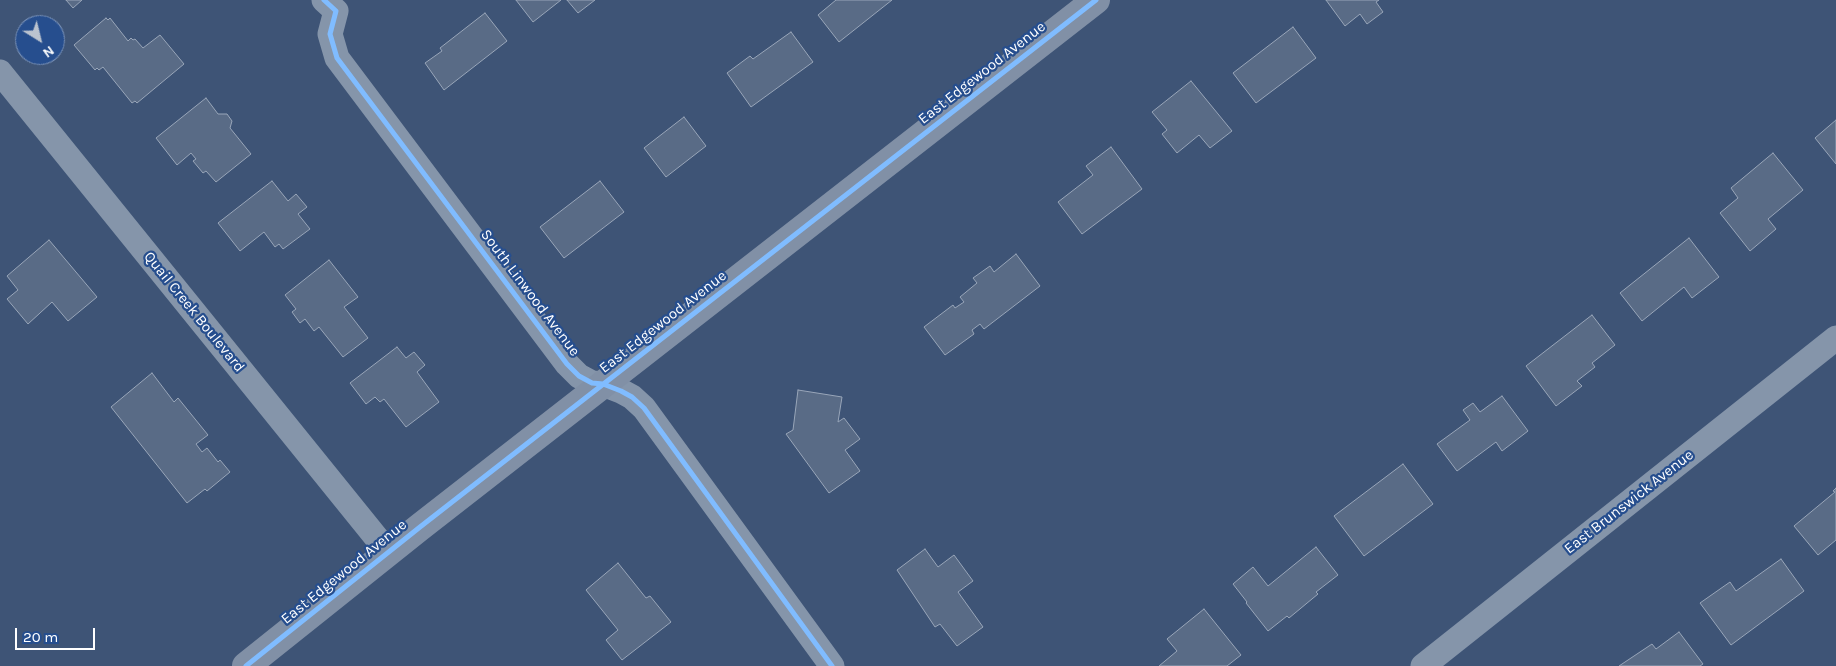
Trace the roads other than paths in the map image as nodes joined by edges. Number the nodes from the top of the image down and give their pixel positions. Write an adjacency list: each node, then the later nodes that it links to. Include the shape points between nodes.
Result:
1 (1096, 0): 5 (main road, East Edgewood Avenue)
2 (335, 4): 5 (street, South Linwood Avenue, via 330,34 338,58 567,364 579,376 592,383)
3 (0, 72): 6 (street, Quail Creek Boulevard)
4 (1836, 338): 9 (street, East Brunswick Avenue)
5 (603, 384): 6 (main road, East Edgewood Avenue); 8 (street, South Linwood Avenue, via 632,397 644,408)
6 (388, 552): 7 (main road, East Edgewood Avenue)
7 (246, 666)
8 (832, 666)
9 (1423, 666)

